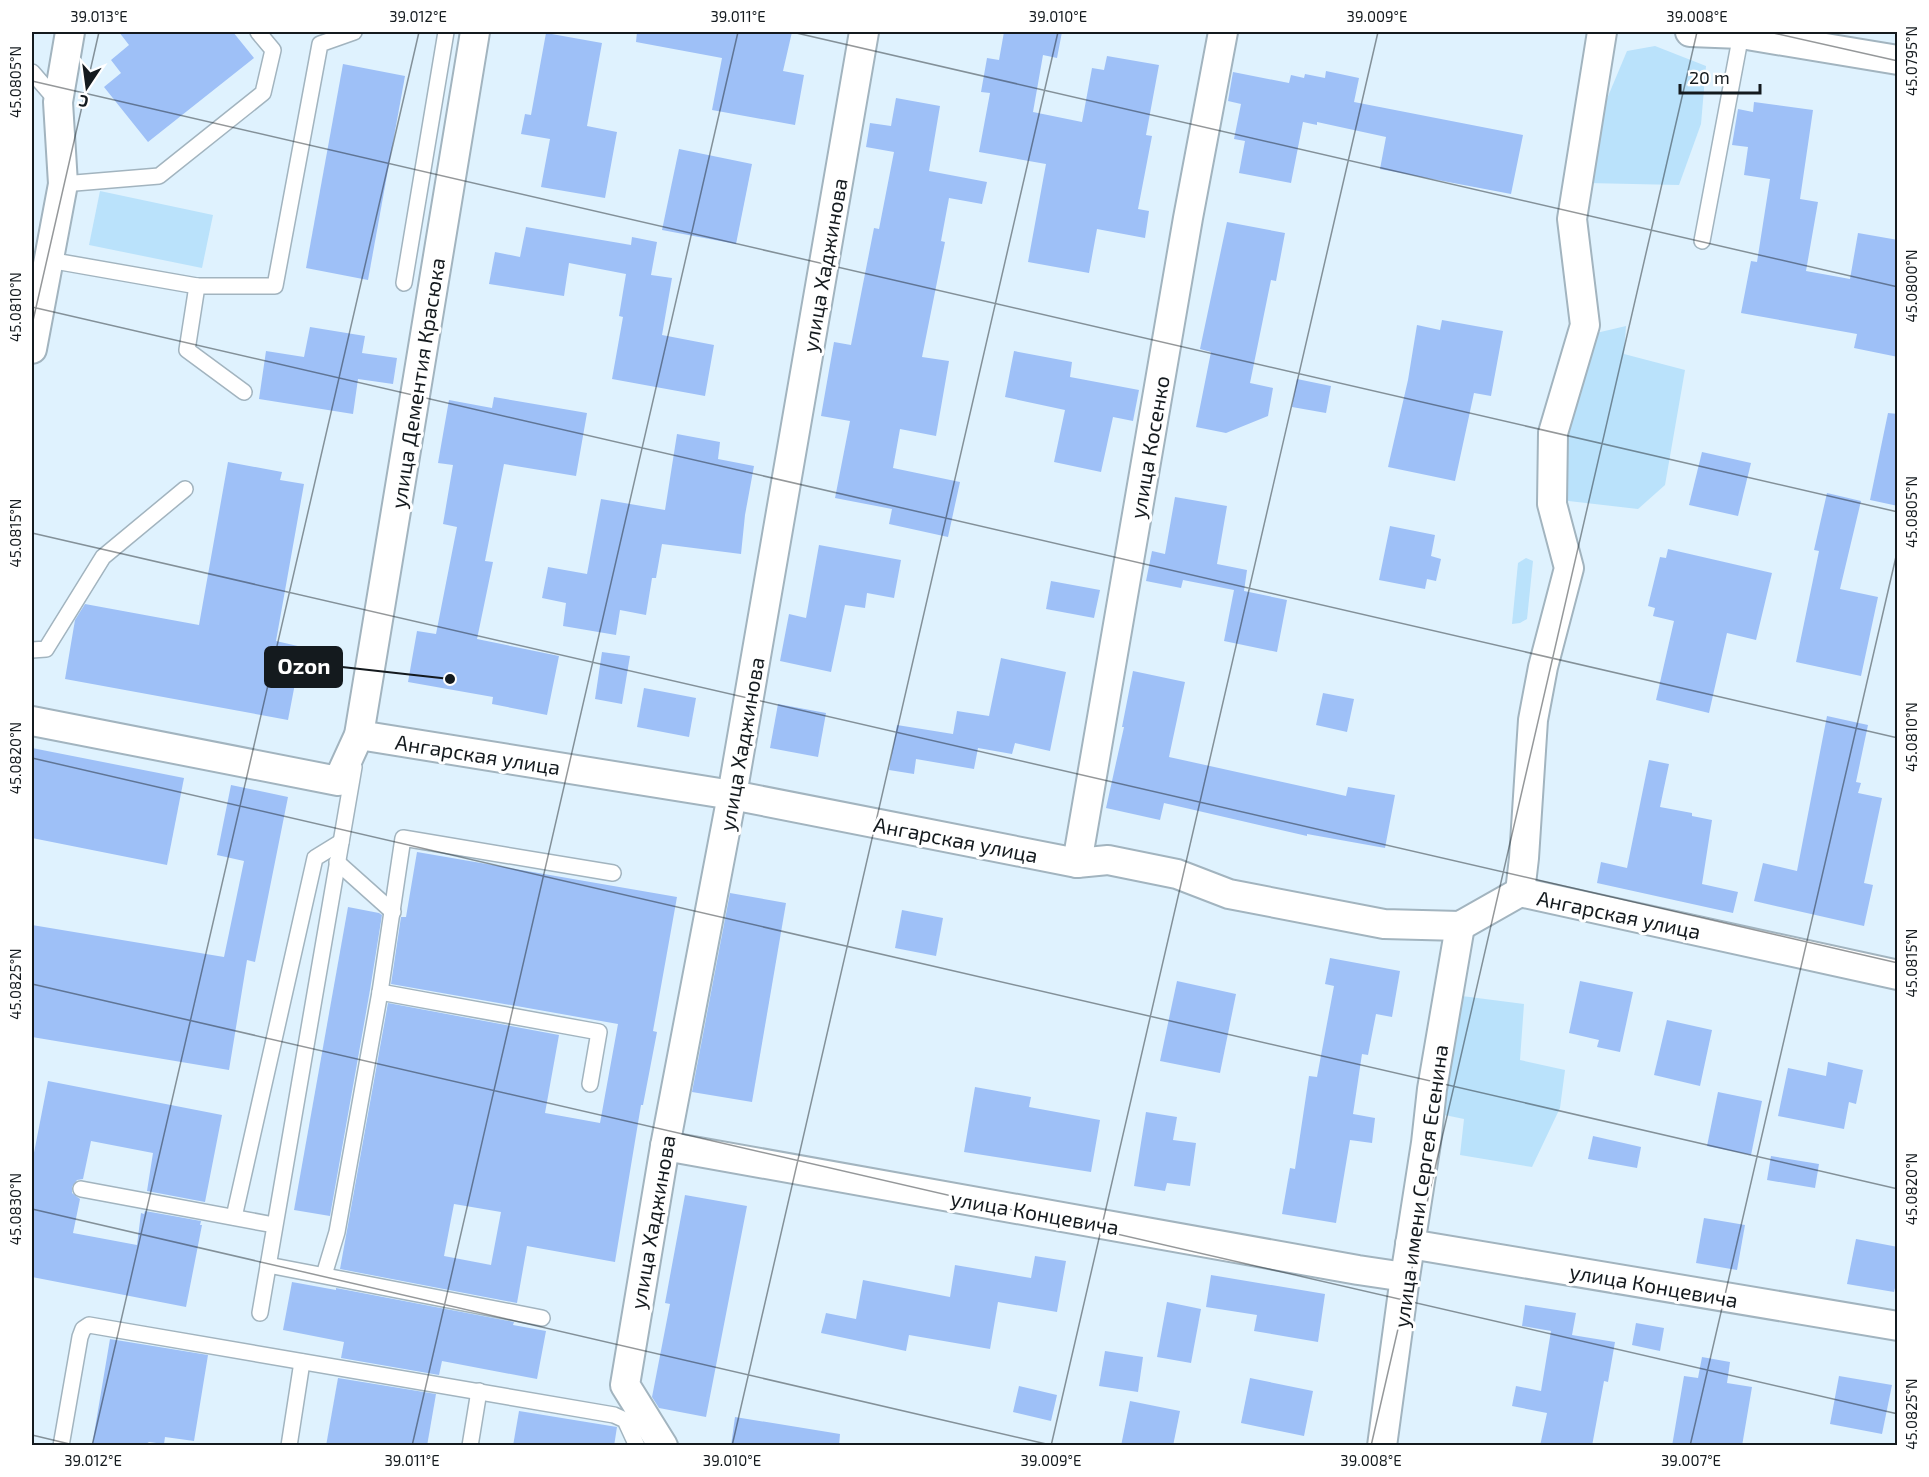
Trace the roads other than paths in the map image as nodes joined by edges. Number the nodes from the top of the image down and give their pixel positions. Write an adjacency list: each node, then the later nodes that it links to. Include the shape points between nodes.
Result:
1 (70, 32): 13 (street)
2 (258, 32): 14 (lane, via 273,50 263,93 159,176)
3 (354, 32): 18 (lane, via 320,44 275,286)
4 (446, 32): 17 (lane)
5 (475, 32): 24 (street, улица Дементия Красюка)
6 (864, 32): 25 (street, улица Хаджинова)
7 (1222, 32): 28 (street, улица Косенко)
8 (1602, 32): 30 (street, via 1572,219 1585,325 1553,433 1552,504 1569,568 1533,720)
9 (1690, 32): 10 (street)
10 (1741, 34): 11 (street); 15 (lane)
11 (1898, 60)
12 (32, 72): 13 (lane)
13 (58, 102): 14 (street)
14 (63, 184): 16 (street)
15 (1702, 242)
16 (49, 260): 18 (lane); 19 (street)
17 (404, 284)
18 (196, 286): 20 (lane, via 187,350)
19 (32, 340)
20 (244, 392)
21 (185, 489): 22 (lane, via 103,557 46,649)
22 (32, 650)
23 (32, 721): 24 (street, via 338,781)
24 (359, 735): 25 (street, Ангарская улица); 26 (lane)
25 (732, 795): 28 (street, Ангарская улица); 36 (street, улица Хаджинова)
26 (341, 842): 27 (lane); 38 (lane, via 315,858)
27 (337, 862): 31 (lane); 39 (lane)
28 (1077, 863): 32 (street, Ангарская улица, via 1108,861 1177,874 1230,894 1384,924)
29 (613, 873): 31 (lane, via 403,838)
30 (1520, 892): 32 (street, Ангарская улица); 33 (street, Ангарская улица)
31 (393, 912): 34 (lane)
32 (1460, 926): 40 (street, улица имени Сергея Есенина)
33 (1898, 975)
34 (380, 992): 35 (lane, via 599,1032); 42 (lane, via 337,1232)
35 (590, 1084)
36 (665, 1146): 43 (street, улица Концевича); 53 (street, улица Хаджинова, via 625,1385)
37 (81, 1189): 38 (lane)
38 (234, 1217): 39 (lane)
39 (274, 1225): 41 (lane)
40 (1410, 1244): 43 (street, улица имени Сергея Есенина); 46 (street, улица Концевича)
41 (268, 1265): 42 (lane); 44 (lane)
42 (324, 1275): 45 (lane)
43 (1405, 1277): 54 (street, улица имени Сергея Есенина)
44 (260, 1313)
45 (542, 1318)
46 (1898, 1326)
47 (302, 1362): 48 (lane); 49 (lane, via 89,1325 80,1337); 50 (lane)
48 (479, 1391): 51 (lane); 52 (lane, via 614,1415 625,1420)
49 (61, 1446)
50 (289, 1446)
51 (470, 1446)
52 (637, 1446)
53 (663, 1446)
54 (1382, 1446)

